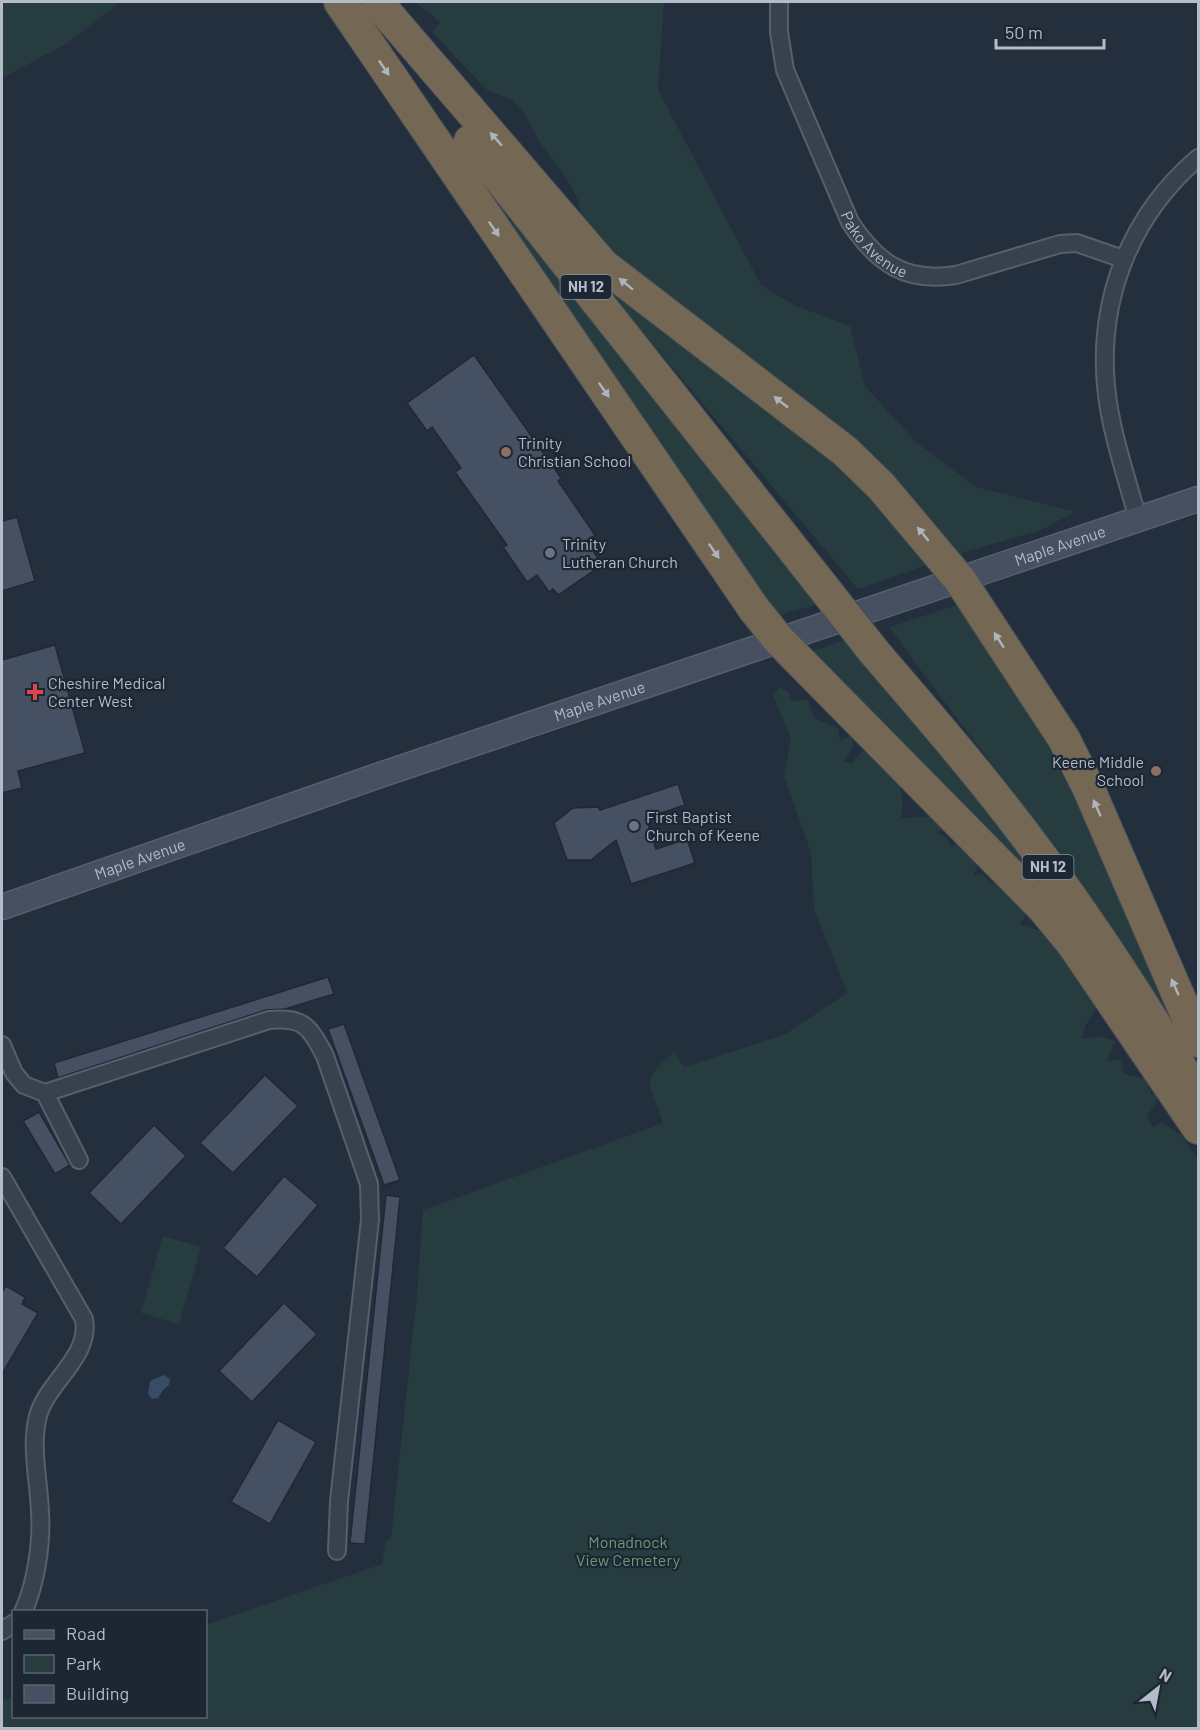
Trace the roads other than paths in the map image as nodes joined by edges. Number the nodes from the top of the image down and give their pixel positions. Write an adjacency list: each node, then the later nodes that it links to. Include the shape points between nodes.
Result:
1 (340, 2): 10 (highway, one-way to 10, via 695,524)
2 (360, 2): 15 (highway, NH 12, bridge, via 812,573 987,786 1139,1000)
3 (377, 2): 9 (highway, one-way to 3, via 895,501 845,451 603,265)
4 (780, 2): 6 (street, Pako Avenue, via 779,32 793,94 850,222 880,259 900,271 938,278 1060,244 1077,243)
5 (1198, 158): 6 (street, via 1162,196)
6 (1123, 259): 8 (street, via 1113,286 1104,346 1112,418)
7 (1198, 499): 8 (street, Maple Avenue)
8 (1137, 519): 9 (street, Maple Avenue)
9 (960, 580): 10 (street, Maple Avenue); 12 (highway, one-way to 9, via 1064,739)
10 (779, 640): 11 (street, Maple Avenue); 16 (highway, via 1042,908 1072,944)
11 (2, 907)
12 (1198, 1041)
13 (2, 1045): 14 (street, via 24,1085)
14 (45, 1094): 17 (street); 19 (street, via 269,1020 297,1021 314,1037 325,1056 369,1184 370,1220)
15 (1198, 1096)
16 (1198, 1128)
17 (79, 1160)
18 (2, 1177): 20 (street, via 84,1319 86,1330 71,1363 39,1413 35,1429 40,1521 33,1576)
19 (337, 1551)
20 (23, 1610)

